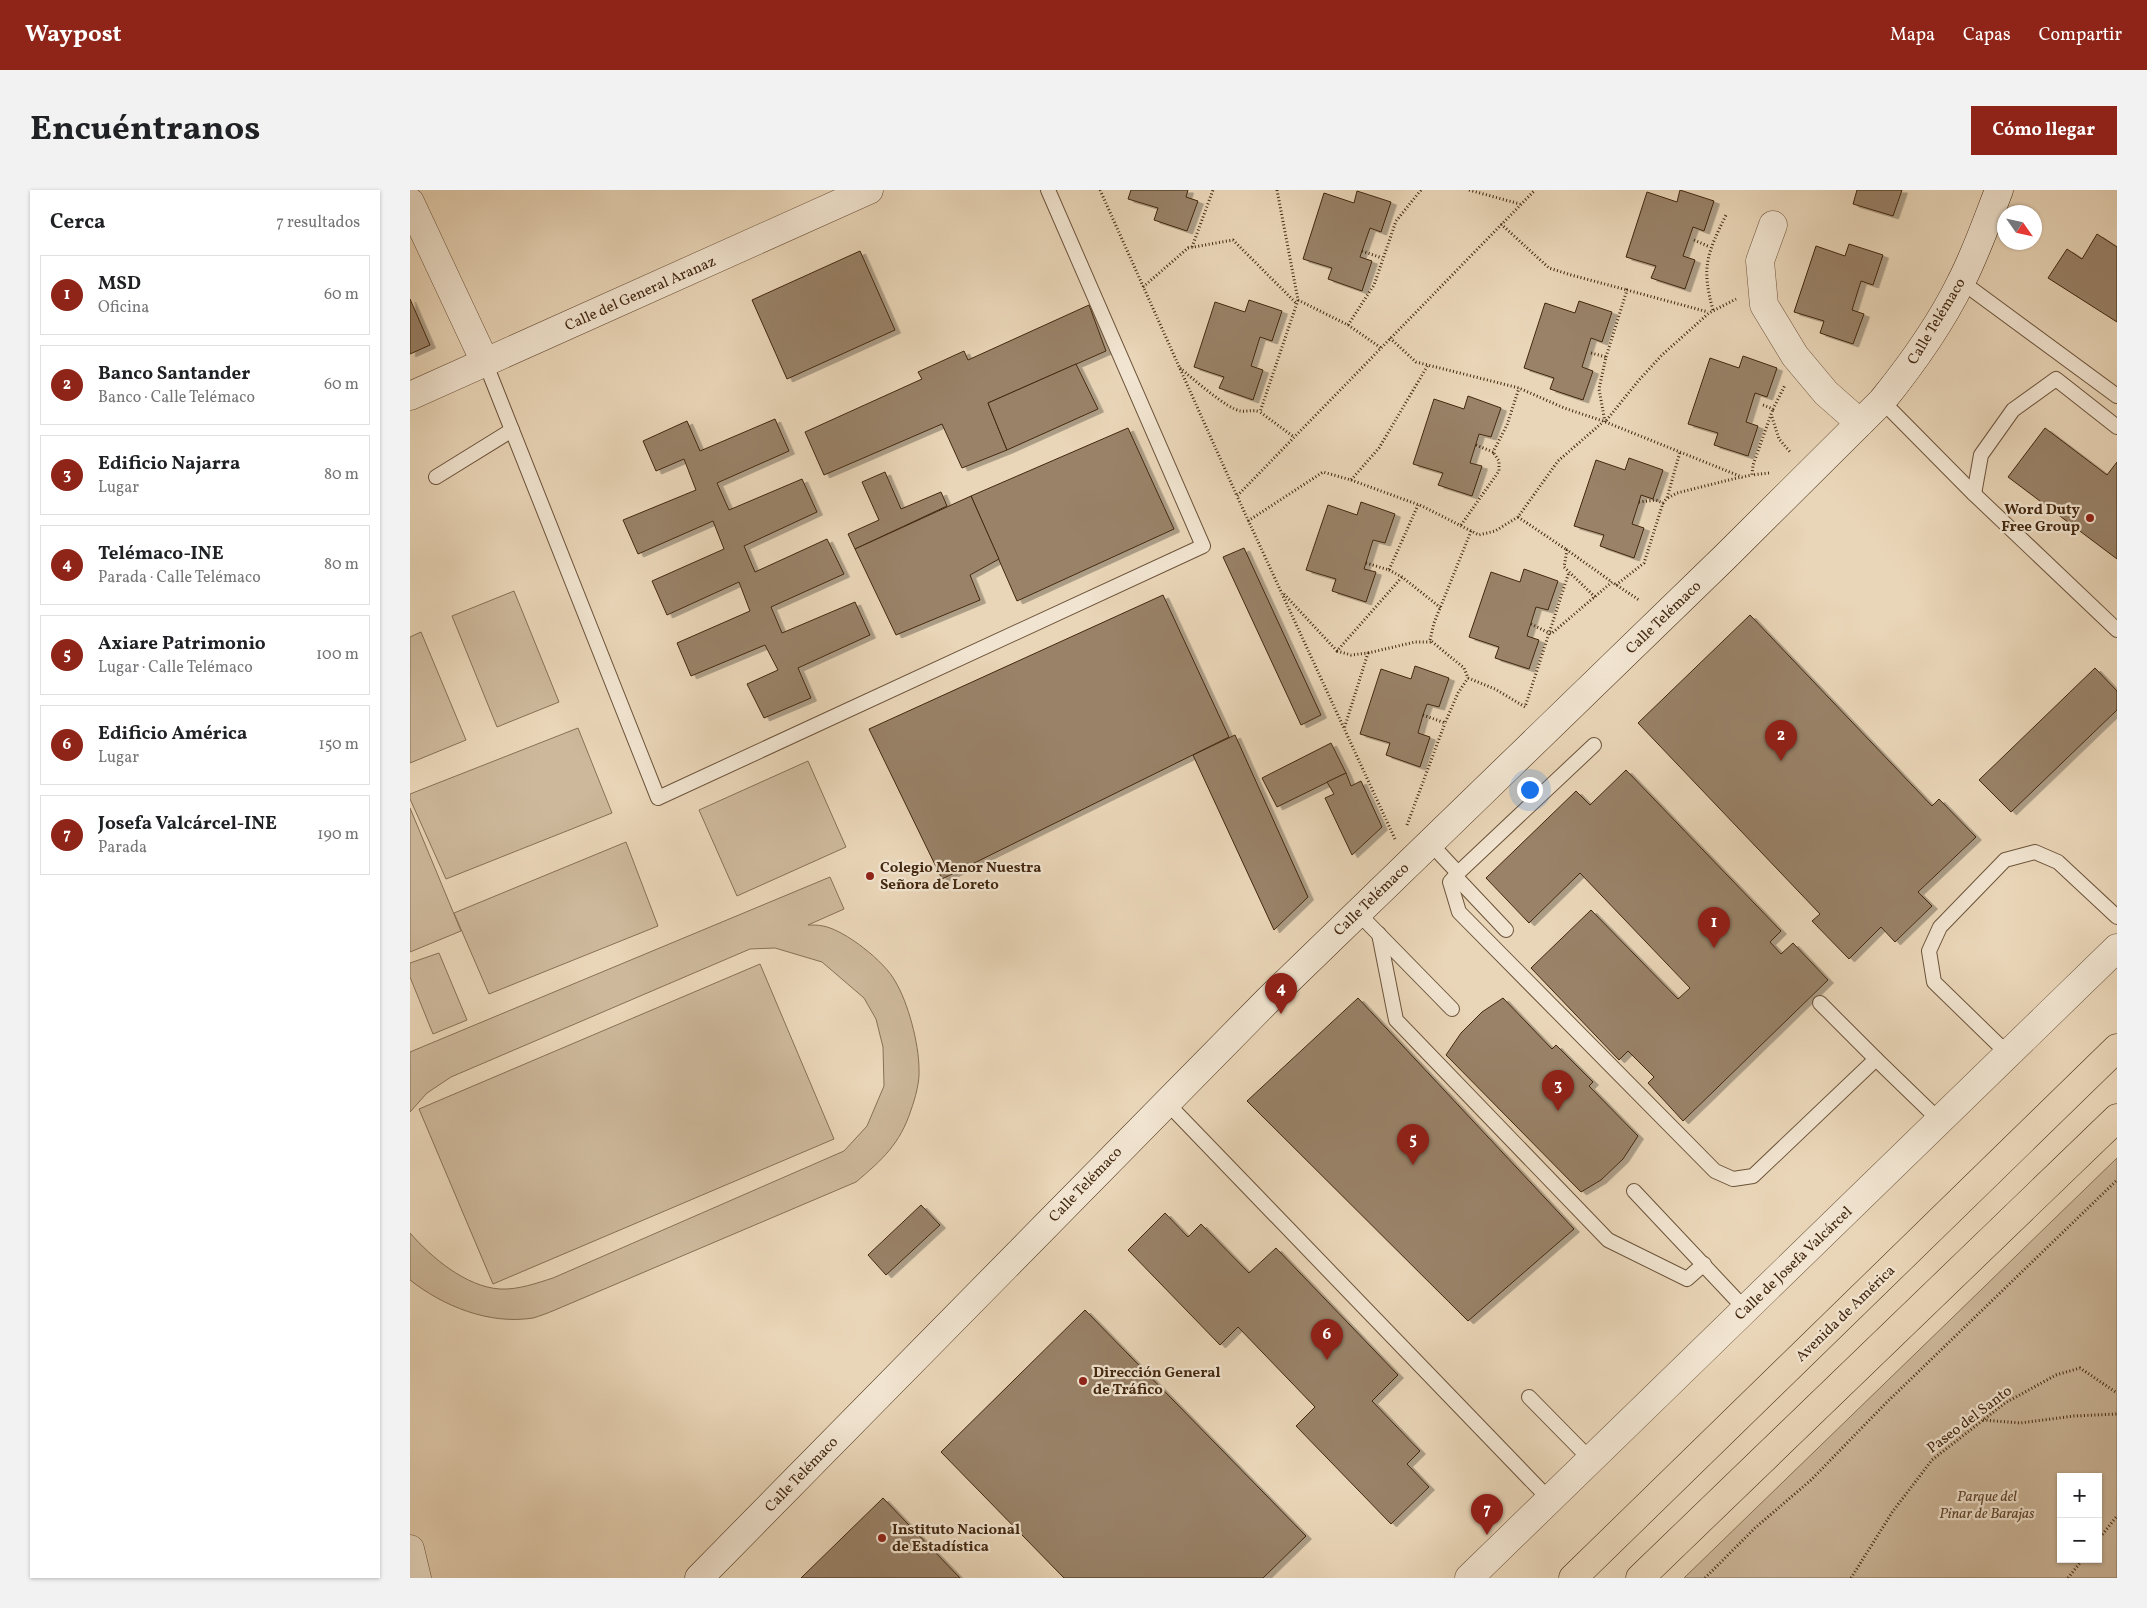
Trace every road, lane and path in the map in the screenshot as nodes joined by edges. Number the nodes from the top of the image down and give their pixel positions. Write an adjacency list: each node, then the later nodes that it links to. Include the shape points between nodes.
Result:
1 (870, 190): 33 (street, Calle del General Aranaz)
2 (1048, 190): 47 (lane, via 1203,546 658,798)
3 (1100, 190): 21 (path)
4 (1212, 190): 16 (path)
5 (1277, 190): 24 (path)
6 (1421, 190): 19 (path, via 1396,221)
7 (1469, 190): 11 (path)
8 (1534, 190): 11 (path)
9 (2000, 190): 20 (street, Calle Telémaco)
10 (410, 202): 33 (street)
11 (1520, 204): 13 (path)
12 (1726, 215): 17 (path)
13 (1502, 224): 23 (path, via 1549,268); 28 (path)
14 (1772, 225): 22 (street, via 1760,261)
15 (1694, 240): 17 (path)
16 (1192, 247): 21 (path); 24 (path, via 1233,240)
17 (1710, 247): 25 (path, via 1706,285)
18 (1362, 251): 19 (path)
19 (1382, 258): 27 (path, via 1374,285)
20 (1962, 282): 38 (lane); 39 (street, Calle Telémaco, via 1928,340)
21 (1143, 287): 35 (path)
22 (1762, 289): 25 (path); 32 (street, via 1764,305)
23 (1627, 290): 26 (path); 31 (path)
24 (1298, 302): 27 (path); 42 (path)
25 (1713, 310): 26 (path)
26 (1709, 312): 44 (path, via 1639,380)
27 (1348, 325): 29 (path)
28 (1390, 338): 29 (path); 34 (path, via 1416,362)
29 (1381, 348): 48 (path)
30 (1591, 353): 31 (path)
31 (1606, 357): 44 (path, via 1599,389)
32 (1798, 360): 41 (path); 45 (street, via 1826,393)
33 (485, 362): 37 (street, Calle del General Aranaz); 47 (lane)
34 (1428, 365): 36 (path); 57 (path, via 1379,448)
35 (1179, 367): 42 (path, via 1218,399 1240,411 1252,409); 59 (path)
36 (1519, 388): 44 (path); 50 (path)
37 (410, 396)
38 (2117, 396)
39 (1882, 401): 45 (street, Calle Telémaco); 58 (lane)
40 (1763, 405): 41 (path)
41 (1773, 409): 43 (path)
42 (1260, 412): 48 (path)
43 (1771, 414): 52 (path, via 1779,439); 54 (path)
44 (1604, 422): 51 (path); 64 (path, via 1558,461)
45 (1860, 423): 92 (street, Calle Telémaco)
46 (2117, 426): 58 (lane, via 2056,379 2013,410 1982,455)
47 (512, 430): 56 (lane)
48 (1294, 437): 59 (path)
49 (1476, 445): 50 (path)
50 (1493, 452): 66 (path, via 1499,461 1499,471)
51 (1680, 452): 55 (path); 60 (path)
52 (1790, 453)
53 (1769, 473): 54 (path)
54 (1752, 475): 55 (path)
55 (1742, 476): 60 (path)
56 (436, 478)
57 (1351, 480): 63 (path); 65 (path, via 1323,472)
58 (1974, 494): 80 (lane)
59 (1237, 496): 65 (path)
60 (1667, 498): 62 (path)
61 (1639, 502): 62 (path, via 1656,500)
62 (1663, 503): 74 (path, via 1644,563)
63 (1418, 505): 66 (path); 70 (path)
64 (1518, 517): 67 (path, via 1495,531 1479,535); 68 (path)
65 (1248, 521): 75 (path)
66 (1461, 525): 67 (path)
67 (1471, 531): 78 (path)
68 (1567, 550): 71 (path, via 1564,567); 73 (path)
69 (1366, 563): 70 (path)
70 (1389, 570): 72 (path)
71 (1568, 572): 76 (path); 81 (path)
72 (1402, 577): 78 (path); 83 (path)
73 (1612, 582): 74 (path); 76 (path)
74 (1616, 585): 77 (path)
75 (1280, 591): 83 (path); 88 (path)
76 (1595, 597): 81 (path)
77 (1640, 600)
78 (1440, 608): 82 (path)
79 (1531, 624): 81 (path)
80 (2117, 630)
81 (1550, 633): 85 (path, via 1525,707)
82 (1432, 642): 84 (path, via 1415,642); 85 (path, via 1464,668)
83 (1337, 651): 84 (path, via 1351,655)
84 (1368, 653): 88 (path)
85 (1468, 678): 87 (path)
86 (1423, 715): 87 (path)
87 (1445, 723): 90 (path)
88 (1344, 729): 91 (path, via 1396,842)
89 (1594, 745): 93 (lane)
90 (1404, 830)
91 (1400, 836)
92 (1430, 843): 93 (lane); 94 (street, Calle Telémaco)
93 (1457, 874): 96 (lane); 103 (lane, via 1450,882 1459,912 1715,1171 1733,1179 1753,1176)
94 (1357, 912): 97 (lane); 104 (street, Calle Telémaco)
95 (2117, 917): 102 (lane, via 2058,862 2035,852 2005,860 1940,927 1929,951 1934,982)
96 (1506, 930)
97 (1379, 934): 100 (lane); 109 (lane, via 1396,1020 1608,1240 1687,1279)
98 (2117, 948): 102 (street, Calle de Josefa Valcárcel)
99 (1820, 1002): 103 (lane)
100 (1452, 1009)
101 (2117, 1048): 124 (highway, Avenida de América)
102 (2009, 1054): 106 (street, Calle de Josefa Valcárcel)
103 (1876, 1059): 106 (lane)
104 (1166, 1102): 116 (lane); 122 (street, Calle Telémaco)
105 (2117, 1118): 125 (highway)
106 (1939, 1120): 110 (street, Calle de Josefa Valcárcel)
107 (2117, 1180): 126 (path, via 1811,1480 1755,1528)
108 (1634, 1191): 109 (lane)
109 (1704, 1264): 110 (lane)
110 (1746, 1310): 115 (street, Calle de Josefa Valcárcel)
111 (2117, 1394): 114 (path, Paseo del Santo, via 2080,1368 2056,1375 2005,1403)
112 (1529, 1397): 115 (lane)
113 (2117, 1414): 114 (path, via 2020,1423)
114 (1982, 1420): 127 (path, Paseo del Santo, via 1932,1460 1893,1511)
115 (1591, 1460): 116 (street, Calle de Josefa Valcárcel)
116 (1550, 1500): 123 (street, Calle de Josefa Valcárcel)
117 (2117, 1516): 118 (path)
118 (2102, 1535)
119 (410, 1549): 121 (street)
120 (2080, 1563): 128 (path)
121 (417, 1578)
122 (699, 1578)
123 (1469, 1578)
124 (1573, 1578)
125 (1640, 1578)
126 (1705, 1578)
127 (1851, 1578)
128 (2068, 1578)

